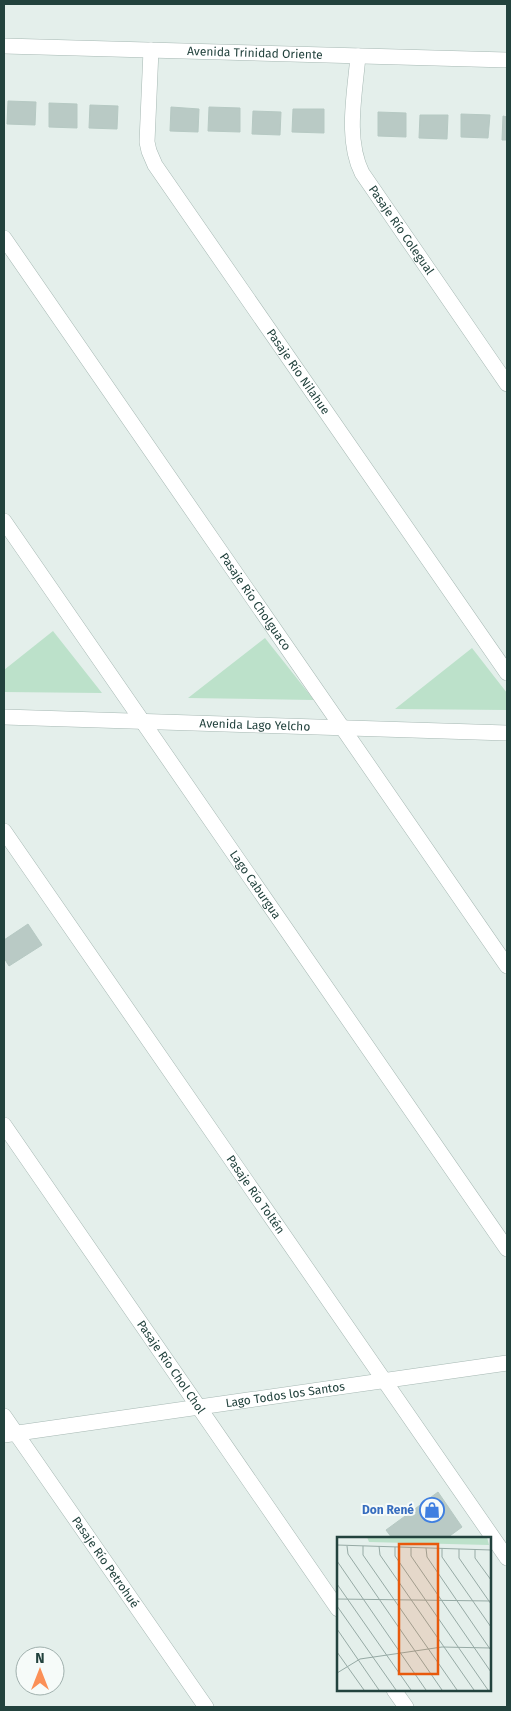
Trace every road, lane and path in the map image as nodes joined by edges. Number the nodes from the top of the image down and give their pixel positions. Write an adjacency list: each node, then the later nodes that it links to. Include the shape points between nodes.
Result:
1 (4, 46): 2 (street, Avenida Trinidad Oriente)
2 (151, 50): 3 (street, Avenida Trinidad Oriente); 8 (street, Pasaje Río Nilahue, via 147,142 155,165)
3 (358, 56): 4 (street, Avenida Trinidad Oriente); 6 (street, Pasaje Río Colegual, via 352,133 357,164)
4 (507, 60)
5 (4, 238): 11 (street, Pasaje Río Cholguaco)
6 (507, 384)
7 (4, 521): 10 (street, Lago Caburgua)
8 (507, 673)
9 (4, 717): 10 (street, Avenida Lago Yelcho)
10 (142, 721): 11 (street, Avenida Lago Yelcho); 16 (street, Lago Caburgua)
11 (342, 728): 12 (street, Avenida Lago Yelcho); 14 (street, Pasaje Río Cholguaco)
12 (507, 732)
13 (4, 832): 18 (street, Pasaje Río Toltén)
14 (507, 966)
15 (4, 1125): 19 (street, Pasaje Río Chol Chol)
16 (507, 1249)
17 (507, 1363): 18 (street, Lago Todos los Santos)
18 (384, 1381): 19 (street, Lago Todos los Santos); 22 (street, Pasaje Río Toltén)
19 (199, 1408): 21 (street, Lago Todos los Santos); 23 (street, Pasaje Río Chol Chol)
20 (4, 1416): 21 (street, Pasaje Río Petrohué)
21 (10, 1434): 25 (street, Pasaje Río Petrohué)
22 (507, 1558)
23 (337, 1608)
24 (395, 1691): 26 (street)
25 (206, 1707)
26 (406, 1707)

